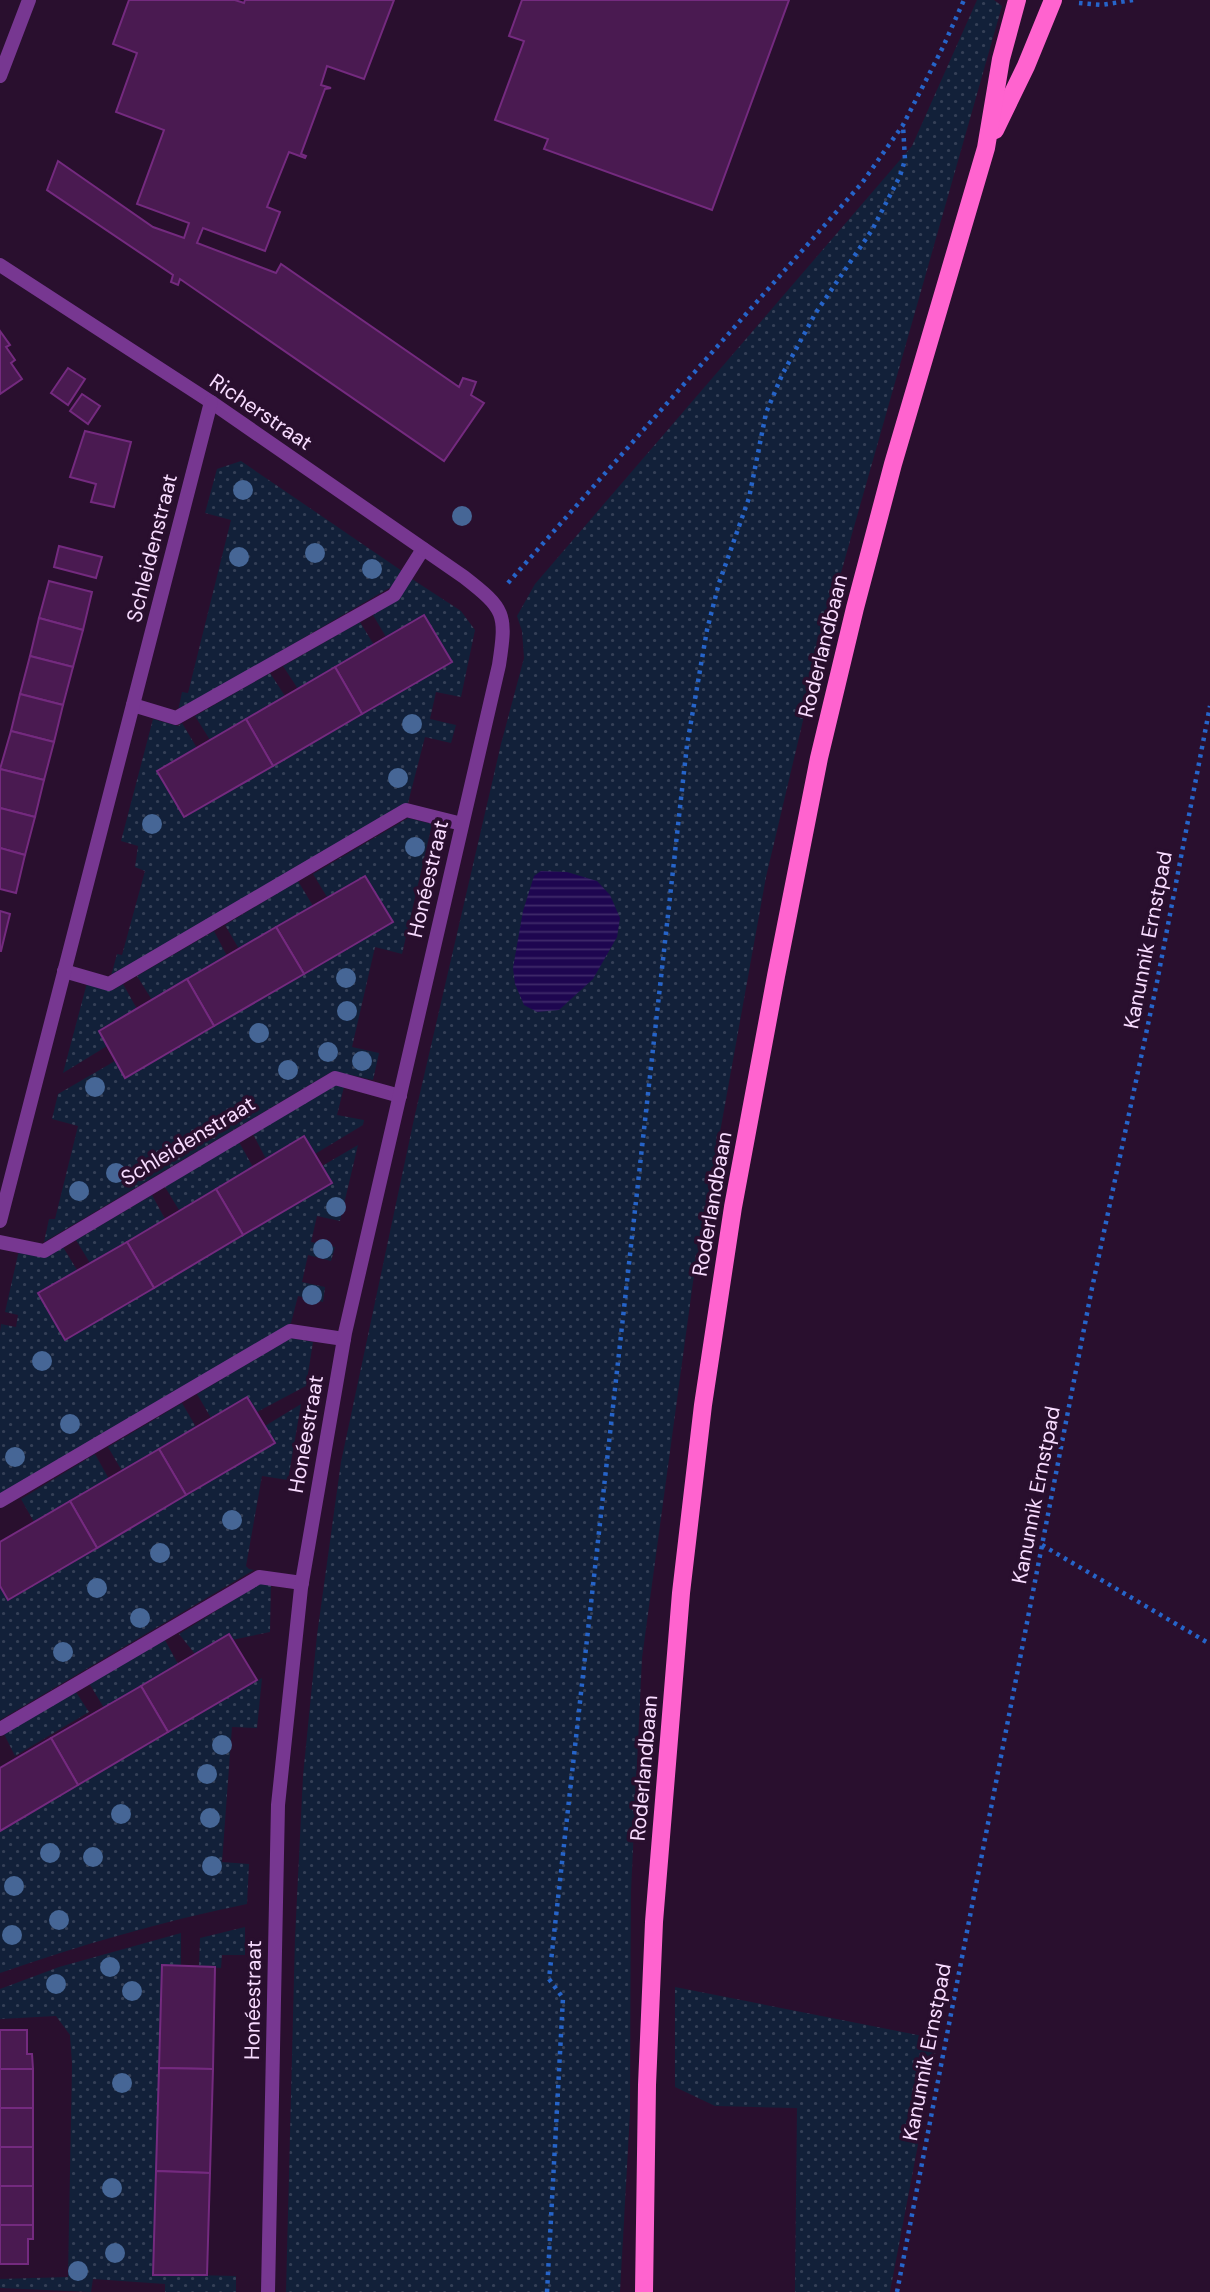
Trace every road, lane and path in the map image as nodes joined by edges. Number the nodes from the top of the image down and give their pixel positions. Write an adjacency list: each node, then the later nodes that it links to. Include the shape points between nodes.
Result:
1 (29, 0): 7 (street)
2 (964, 0): 8 (path)
3 (1017, 0): 9 (main road, Roderlandbaan, via 1001,59)
4 (1053, 0): 9 (main road, Roderlandbaan)
5 (1133, 0): 6 (path, via 1101,5)
6 (1073, 2)
7 (0, 76)
8 (903, 125): 13 (path, via 840,211); 28 (path, via 905,160 900,176 872,230 815,314 766,413 749,498 707,630 687,745 549,1979 563,1998)
9 (986, 148): 29 (main road, Roderlandbaan, via 852,621 817,772 733,1207 681,1593 656,1895)
10 (0, 265): 11 (street, Richerstraat)
11 (211, 402): 12 (street, Richerstraat); 14 (street, Schleidenstraat)
12 (423, 549): 13 (street, Richerstraat); 14 (street, via 394,595 177,718)
13 (494, 600): 16 (street, Honéestraat, via 503,622 503,640)
14 (133, 705): 17 (street, Schleidenstraat)
15 (1210, 706): 23 (path, Kanunnik Ernstpad)
16 (462, 824): 17 (street, via 406,810 110,984); 18 (street, Honéestraat)
17 (64, 971): 19 (street, Schleidenstraat)
18 (400, 1096): 20 (street, Schleidenstraat, via 335,1078 44,1251); 21 (street, Honéestraat)
19 (0, 1221)
20 (0, 1242)
21 (344, 1339): 22 (street, via 290,1331); 24 (street, Honéestraat)
22 (0, 1501)
23 (1042, 1545): 25 (path); 30 (path, Kanunnik Ernstpad)
24 (302, 1583): 26 (street, via 260,1577); 27 (street, Honéestraat, via 278,1805)
25 (1210, 1644)
26 (0, 1729)
27 (268, 2292)
28 (547, 2292)
29 (644, 2292)
30 (897, 2292)

